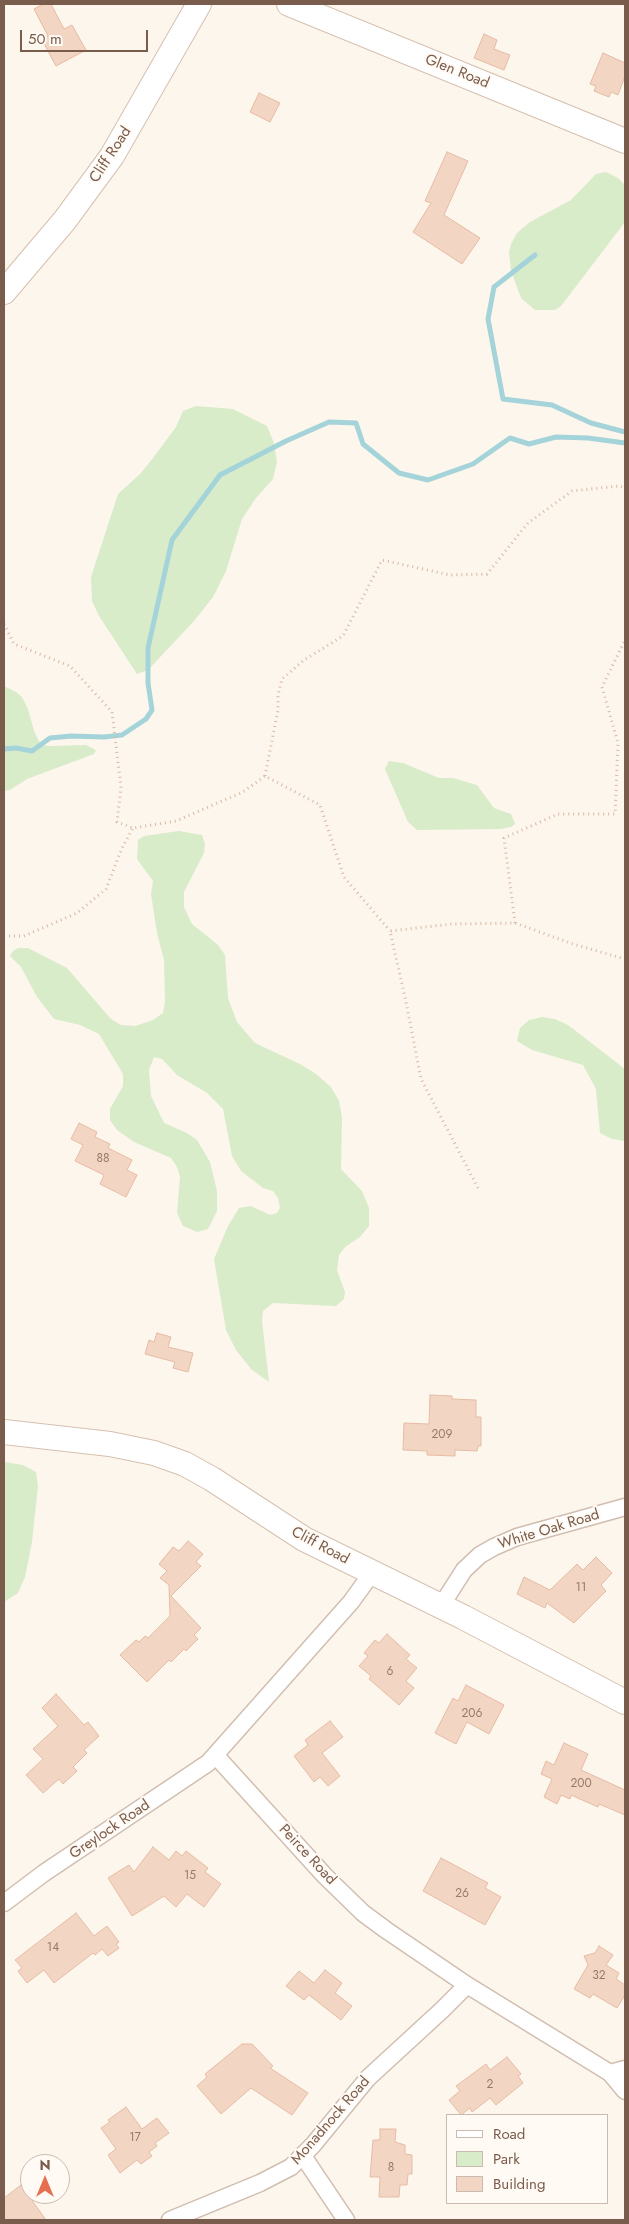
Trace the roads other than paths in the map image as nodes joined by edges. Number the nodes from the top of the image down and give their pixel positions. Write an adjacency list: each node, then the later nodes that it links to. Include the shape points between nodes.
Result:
1 (199, 4): 4 (street, Cliff Road, via 112,156 65,220)
2 (288, 4): 3 (street, Glen Road)
3 (625, 141)
4 (4, 292)
5 (4, 1432): 7 (street, Cliff Road, via 110,1444 174,1460 212,1479 291,1532)
6 (625, 1507): 8 (street, White Oak Road, via 517,1537 494,1547 464,1570)
7 (372, 1574): 8 (street, Cliff Road); 10 (street)
8 (441, 1606): 9 (street, Cliff Road)
9 (625, 1702)
10 (216, 1756): 11 (street, Greylock Road); 12 (street, Peirce Road, via 354,1905)
11 (4, 1903)
12 (466, 1985): 13 (street, Peirce Road); 15 (street, Monadnock Road, via 368,2078)
13 (617, 2071): 14 (street, Peirce Road)
14 (625, 2091)
15 (303, 2156): 16 (street, Monadnock Road, via 270,2179); 17 (street)
16 (170, 2220)
17 (346, 2220)

